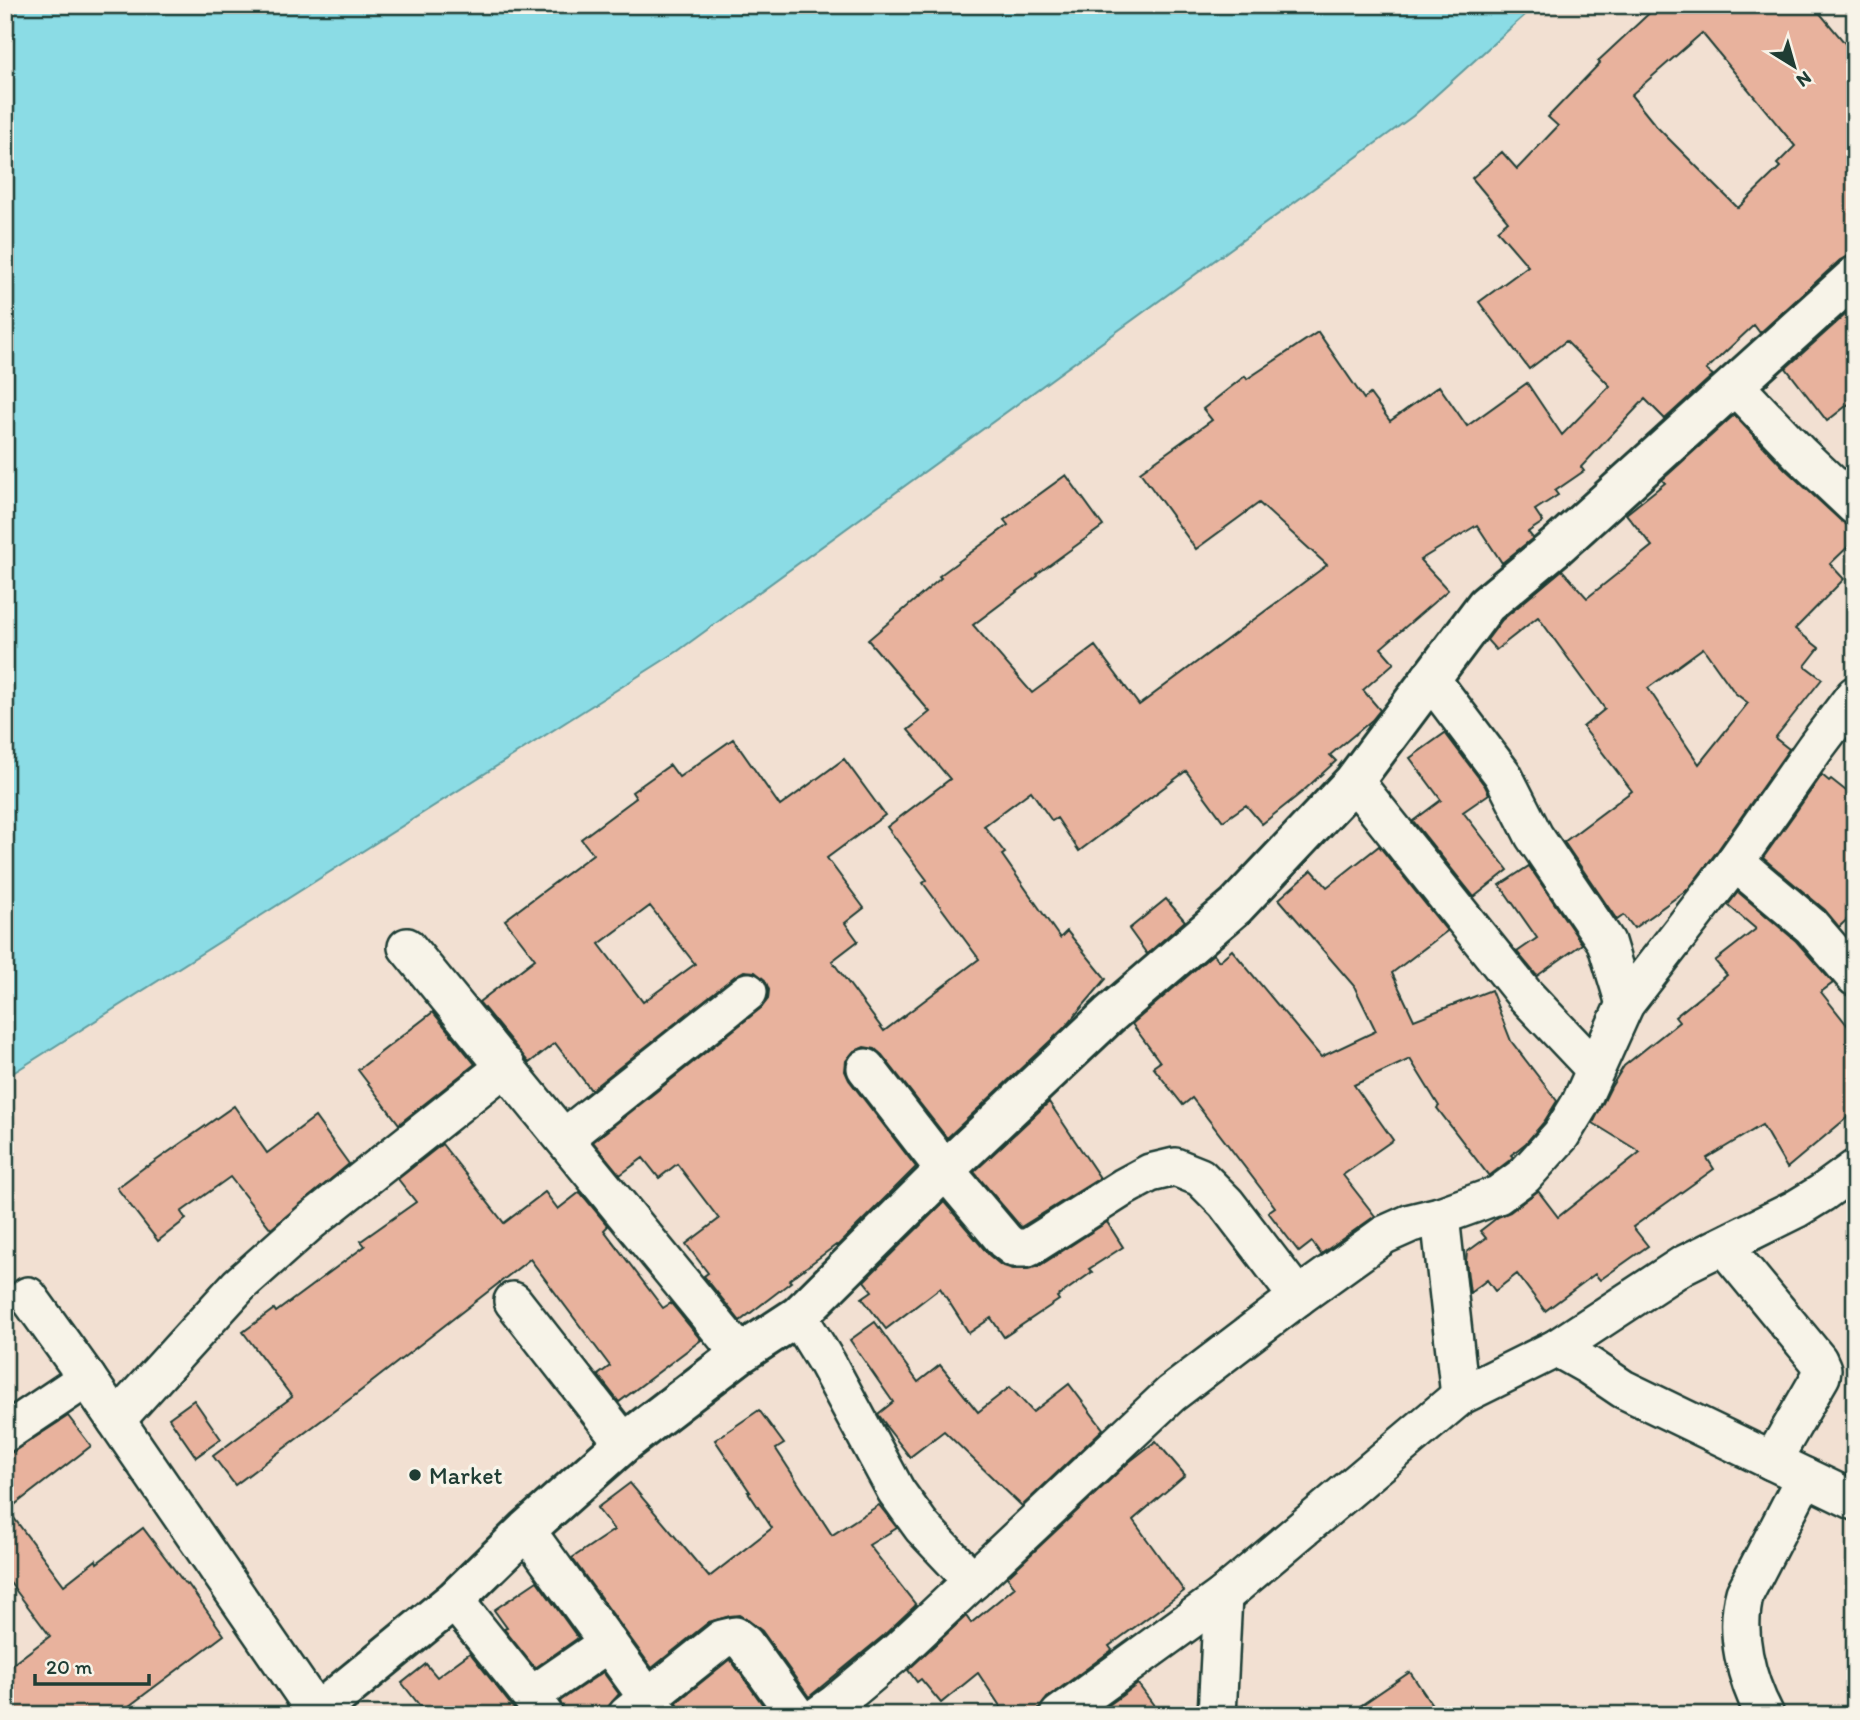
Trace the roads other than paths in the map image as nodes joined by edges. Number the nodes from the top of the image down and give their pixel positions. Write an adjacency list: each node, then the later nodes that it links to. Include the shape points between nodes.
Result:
1 (1855, 276): 2 (street)
2 (1735, 386): 3 (street); 4 (street, via 1486,605)
3 (1855, 506)
4 (1430, 678): 6 (street); 11 (street, via 1503,775 1534,836 1606,942)
5 (1855, 695): 7 (street)
6 (1354, 781): 14 (street, via 1525,995); 17 (street, via 1236,906 1109,1015)
7 (1735, 862): 9 (street, via 1811,926); 11 (street)
8 (407, 947): 12 (street)
9 (1855, 977)
10 (748, 992): 15 (street)
11 (1625, 1004): 14 (street)
12 (506, 1066): 15 (street); 28 (street, via 311,1221 239,1285)
13 (866, 1068): 17 (street)
14 (1595, 1069): 18 (street, via 1561,1135 1524,1176 1499,1195)
15 (564, 1138): 25 (street)
16 (1855, 1169): 19 (street, via 1797,1209)
17 (945, 1170): 21 (street, via 1005,1241 1014,1248 1028,1248 1124,1187 1150,1173 1175,1167 1200,1177 1226,1203); 23 (street)
18 (1440, 1216): 21 (street, via 1384,1235); 27 (street)
19 (1724, 1246): 24 (street, via 1683,1265); 31 (street, via 1822,1369)
20 (28, 1296): 26 (street)
21 (1298, 1297): 35 (street, via 1171,1394)
22 (513, 1301): 30 (street)
23 (798, 1316): 25 (street); 35 (street, via 896,1491 922,1527)
24 (1558, 1348): 27 (street); 31 (street, via 1623,1389)
25 (740, 1354): 30 (street)
26 (87, 1378): 28 (street); 29 (street)
27 (1460, 1396): 36 (street)
28 (116, 1420): 42 (street)
29 (5, 1433)
30 (624, 1443): 34 (street)
31 (1772, 1461): 32 (street)
32 (1805, 1477): 33 (street); 46 (street, via 1740,1611 1746,1665)
33 (1855, 1501)
34 (526, 1530): 37 (street); 38 (street)
35 (974, 1581): 41 (street)
36 (1223, 1596): 44 (street); 45 (street)
37 (454, 1600): 39 (street); 42 (street)
38 (608, 1643): 39 (street); 40 (street)
39 (537, 1705)
40 (645, 1710): 43 (street, via 722,1639 735,1636)
41 (834, 1711)
42 (316, 1714)
43 (796, 1715)
44 (1059, 1715)
45 (1217, 1715)
46 (1765, 1715)

